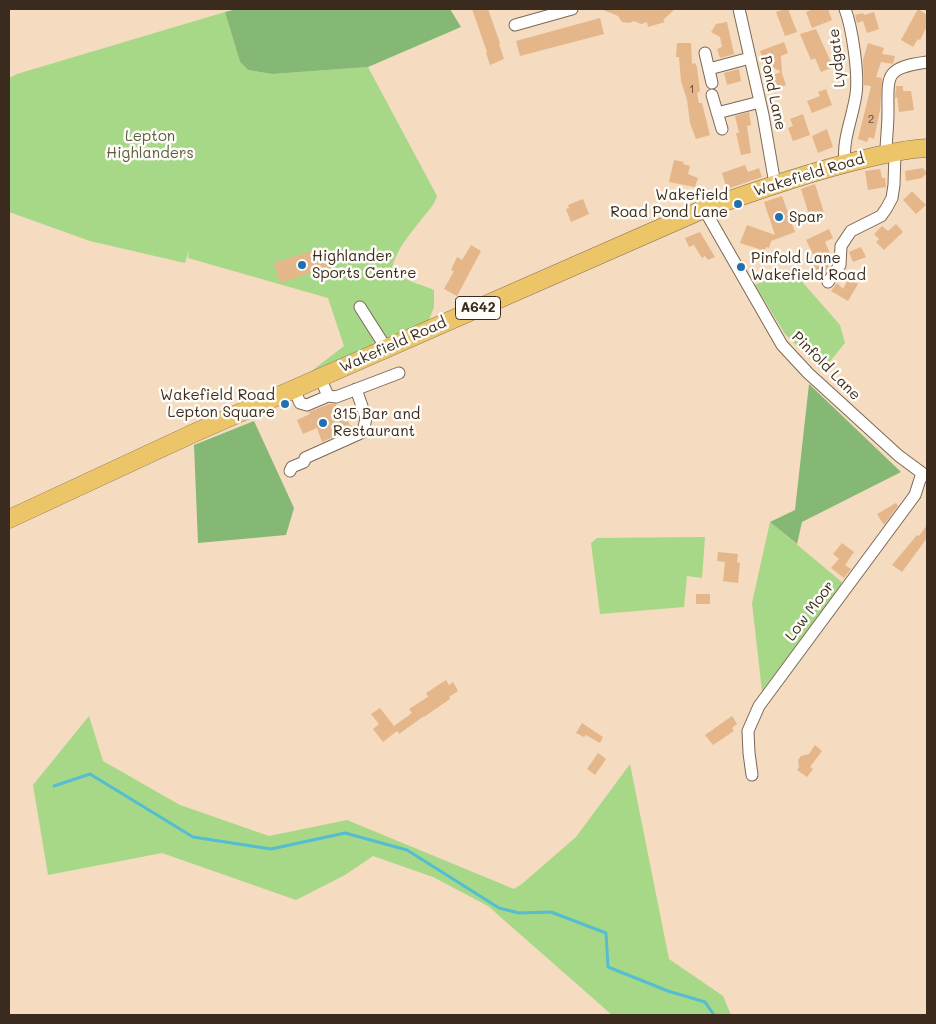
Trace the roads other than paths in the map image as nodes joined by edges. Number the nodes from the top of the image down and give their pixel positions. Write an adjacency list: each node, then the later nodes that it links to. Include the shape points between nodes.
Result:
1 (572, 9): 4 (street)
2 (739, 9): 7 (street, Pond Lane)
3 (847, 9): 17 (street, Lydgate, via 856,92 843,150)
4 (542, 13): 5 (street)
5 (515, 25)
6 (705, 53): 9 (street)
7 (750, 58): 9 (street); 12 (street, Pond Lane)
8 (927, 62): 16 (street, via 895,70 888,82)
9 (709, 69): 10 (street)
10 (712, 82)
11 (712, 95): 13 (street)
12 (760, 102): 13 (street); 18 (street, Pond Lane)
13 (717, 113): 14 (street)
14 (722, 129)
15 (927, 148): 16 (highway, Wakefield Road / A642)
16 (890, 152): 17 (highway, Wakefield Road / A642); 20 (street, via 894,185 892,198 881,216 852,232 841,246 840,265)
17 (845, 162): 18 (highway, Wakefield Road / A642)
18 (775, 184): 19 (highway, Wakefield Road / A642)
19 (704, 209): 22 (highway, Wakefield Road / A642); 29 (street, Pinfold Lane, via 782,345 808,373)
20 (828, 282)
21 (360, 307): 22 (street)
22 (386, 348): 24 (highway, Wakefield Road / A642)
23 (399, 373): 26 (street)
24 (320, 378): 25 (highway, Wakefield Road / A642); 27 (street)
25 (294, 389): 27 (street, via 300,403 307,405); 30 (highway, Wakefield Road / A642)
26 (356, 389): 27 (street, via 336,397); 28 (street, via 366,418 363,432 305,458)
27 (328, 396)
28 (290, 471)
29 (924, 475): 31 (street, Low Moor, via 915,495 759,706 748,731)
30 (9, 519)
31 (752, 775)

